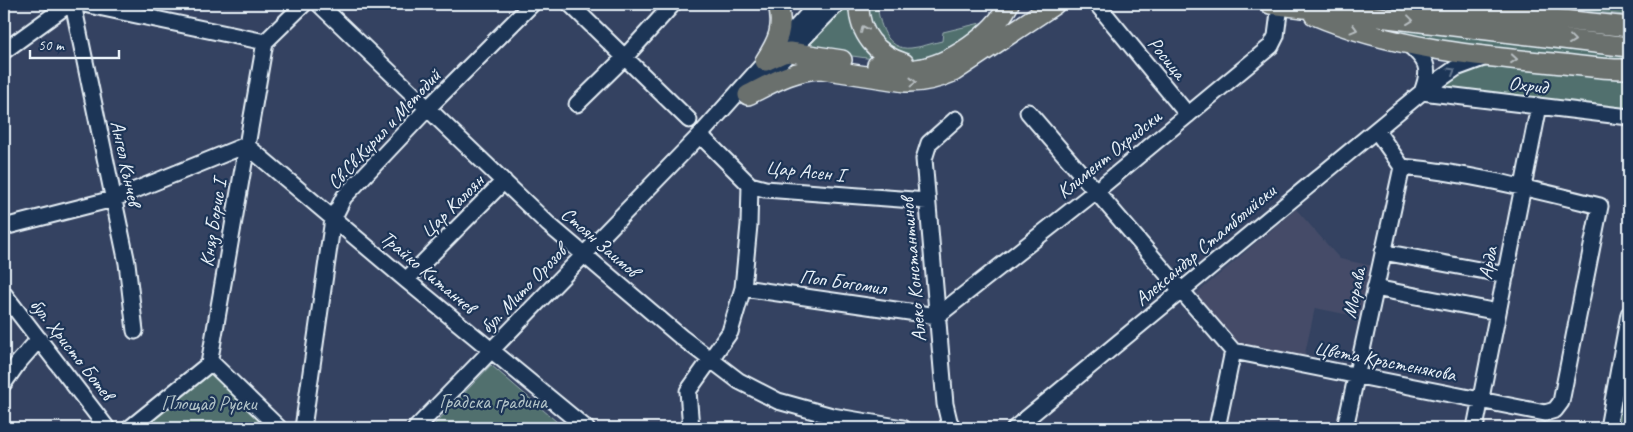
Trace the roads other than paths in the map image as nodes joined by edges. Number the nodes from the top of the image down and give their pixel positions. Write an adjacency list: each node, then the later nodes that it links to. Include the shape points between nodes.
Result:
1 (69, 4): 23 (street)
2 (73, 4): 48 (street, Ангел Кънчев)
3 (84, 4): 20 (street)
4 (304, 4): 20 (street)
5 (319, 4): 34 (street, Стоян Заимов)
6 (532, 4): 34 (street, Св.Св.Кирил и Методий)
7 (570, 4): 25 (street)
8 (673, 4): 25 (street)
9 (778, 4): 27 (main road, via 779,33)
10 (818, 4): 27 (street, бул. Мито Орозов)
11 (837, 4): 24 (street, бул. Мито Орозов)
12 (859, 4): 28 (main road, one-way to 12, via 905,63 878,50 864,30)
13 (1009, 4): 18 (main road)
14 (1055, 4): 31 (main road, one-way to 14, via 785,76 820,69 905,82 940,78)
15 (1097, 4): 36 (street, Росица)
16 (1412, 4): 19 (main road)
17 (1281, 5): 21 (main road, one-way to 21); 22 (main road, one-way to 22); 36 (street, Климент Охридски, via 1271,46)
18 (999, 12): 28 (main road, via 991,29 972,44)
19 (1629, 26)
20 (265, 42): 42 (street, Княз Борис I)
21 (1407, 43): 26 (main road); 30 (street, via 1427,66)
22 (1629, 47)
23 (4, 51)
24 (790, 52): 27 (main road); 28 (main road, via 898,68); 31 (street, бул. Мито Орозов)
25 (625, 57): 32 (street); 39 (street)
26 (1487, 57): 29 (main road, one-way to 29); 30 (street, Александър Стамболийски, one-way to 26, via 1456,68)
27 (765, 61): 41 (street, бул. Мито Орозов)
28 (933, 65)
29 (1629, 69)
30 (1422, 92): 33 (street, Охрид); 40 (street, Александър Стамболийски)
31 (748, 95): 41 (street, бул. Мито Орозов)
32 (577, 104)
33 (1539, 106): 37 (street, Охрид); 46 (street, Арда)
34 (428, 108): 44 (street, Стоян Заимов); 50 (street, Св.Св.Кирил и Методий, via 344,197)
35 (1028, 112): 47 (street)
36 (1188, 115): 47 (street, Климент Охридски)
37 (1629, 117)
38 (956, 119): 49 (street, Алеко Константинов, via 929,143 924,159)
39 (689, 120)
40 (1376, 130): 43 (street); 58 (street, Александър Стамболийски)
41 (700, 135): 45 (street, Цар Асен I); 53 (street, бул. Мито Орозов)
42 (246, 145): 48 (street); 50 (street, Трайко Китанчев); 69 (street, Княз Борис I)
43 (1402, 167): 46 (street, via 1440,170); 52 (street, Морава)
44 (504, 182): 53 (street, Стоян Заимов); 55 (street, Цар Калоян)
45 (750, 185): 49 (street, Цар Асен I, via 764,189); 56 (street)
46 (1523, 187): 54 (street, Арда); 72 (street, Цвета Кръстенякова, via 1600,206 1563,394 1555,410 1545,413)
47 (1096, 191): 58 (street); 62 (street, Климент Охридски)
48 (113, 199): 51 (street); 63 (street, Ангел Кънчев, via 127,263)
49 (927, 202): 62 (street, Алеко Константинов)
50 (333, 219): 55 (street, Трайко Китанчев); 76 (street, Св.Св.Кирил и Методий)
51 (4, 227)
52 (1383, 252): 54 (street); 57 (street, Морава)
53 (584, 255): 65 (street, бул. Мито Орозов); 67 (street, Стоян Заимов)
54 (1506, 275): 60 (street, Арда)
55 (406, 280): 65 (street, Трайко Китанчев)
56 (743, 288): 62 (street, Поп Богомил); 67 (street, via 730,332)
57 (1375, 288): 60 (street); 70 (street, Морава)
58 (1181, 290): 66 (street); 82 (street, Александър Стамболийски)
59 (4, 294): 64 (street, бул. Христо Ботев)
60 (1498, 312): 72 (street, Арда)
61 (1629, 314): 86 (street)
62 (936, 316): 81 (street, Алеко Константинов, via 945,404)
63 (135, 331)
64 (39, 339): 68 (street); 73 (street, бул. Христо Ботев)
65 (492, 350): 77 (street, бул. Мито Орозов); 78 (street, Трайко Китанчев)
66 (1233, 351): 70 (street, Цвета Кръстенякова); 83 (street)
67 (710, 359): 79 (street, via 688,391); 80 (street, Стоян Заимов, via 739,381 778,401 832,416)
68 (11, 361): 71 (street)
69 (210, 361): 74 (street); 75 (street)
70 (1356, 377): 72 (street, Цвета Кръстенякова); 84 (street, Морава)
71 (4, 383)
72 (1481, 400): 85 (street, Арда)
73 (108, 428)
74 (130, 428)
75 (279, 428)
76 (303, 428)
77 (416, 428)
78 (586, 428)
79 (691, 428)
80 (903, 428)
81 (953, 428)
82 (1014, 428)
83 (1216, 428)
84 (1345, 428)
85 (1475, 428)
86 (1608, 428)

